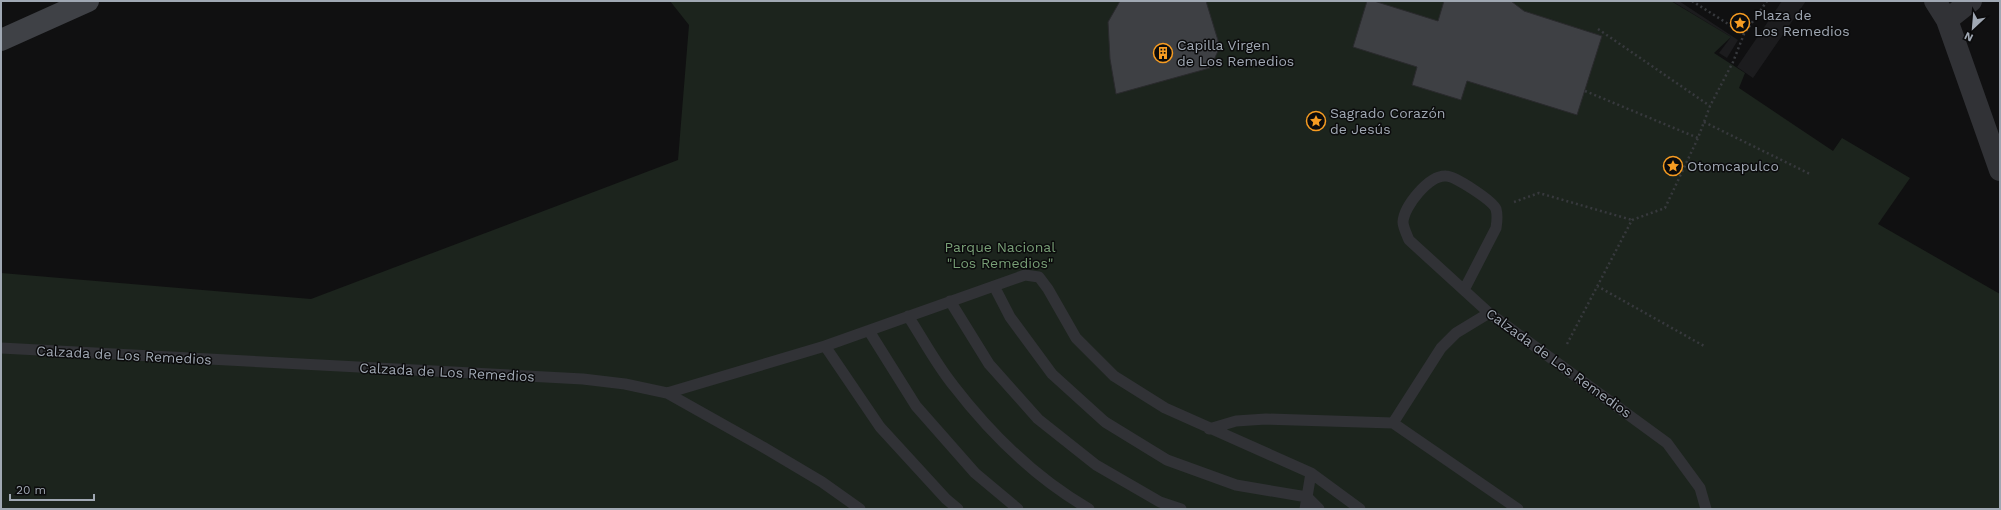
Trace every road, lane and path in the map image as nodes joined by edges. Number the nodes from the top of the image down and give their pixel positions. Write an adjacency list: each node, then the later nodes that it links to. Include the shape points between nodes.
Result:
1 (88, 1): 9 (main road)
2 (1692, 1): 8 (path)
3 (1767, 1): 8 (path)
4 (1935, 1): 6 (street)
5 (1971, 1): 6 (street)
6 (1946, 20): 14 (street)
7 (1598, 29): 11 (path)
8 (1744, 34): 11 (path, via 1733,62)
9 (1, 40)
10 (1584, 91): 13 (path)
11 (1710, 106): 12 (path)
12 (1704, 122): 13 (path); 15 (path)
13 (1698, 138): 17 (path, via 1665,208)
14 (2000, 170)
15 (1810, 174)
16 (1496, 208): 17 (path, via 1539,193); 20 (lane, via 1496,228); 20 (lane, Calzada de Los Remedios, via 1456,179 1447,176 1437,177 1429,182 1408,206 1403,223 1409,240)
17 (1632, 220): 19 (path)
18 (994, 286): 21 (lane); 31 (lane, via 1025,275 1038,277 1048,289 1076,338 1114,376 1165,408); 33 (lane, via 1010,316 1052,374 1105,422 1167,460 1194,470 1236,485)
19 (1597, 286): 26 (path); 28 (path)
20 (1464, 290): 22 (lane, Calzada de Los Remedios)
21 (950, 301): 23 (lane); 38 (lane, via 989,364 1038,419 1096,465 1160,502)
22 (1489, 313): 28 (lane, Calzada de Los Remedios); 30 (lane, via 1456,333 1441,348)
23 (908, 316): 24 (lane); 37 (lane, via 952,385 1006,446 1069,497)
24 (869, 331): 25 (lane); 36 (lane, via 916,406 975,473)
25 (826, 346): 29 (lane); 35 (lane, via 880,427)
26 (1704, 346)
27 (1, 348): 29 (lane, Calzada de Los Remedios, via 583,380)
28 (1557, 362): 43 (lane, Calzada de Los Remedios, via 1667,443 1700,488)
29 (667, 392): 34 (lane, Calzada de Los Remedios, via 809,474)
30 (1393, 423): 31 (lane, via 1266,419 1236,420); 42 (lane)
31 (1209, 429): 32 (lane)
32 (1311, 474): 33 (lane); 41 (lane)
33 (1307, 496): 39 (lane); 40 (lane)
34 (860, 509)
35 (958, 509)
36 (1018, 509)
37 (1089, 509)
38 (1181, 509)
39 (1305, 509)
40 (1319, 509)
41 (1360, 509)
42 (1518, 509)
43 (1706, 509)

